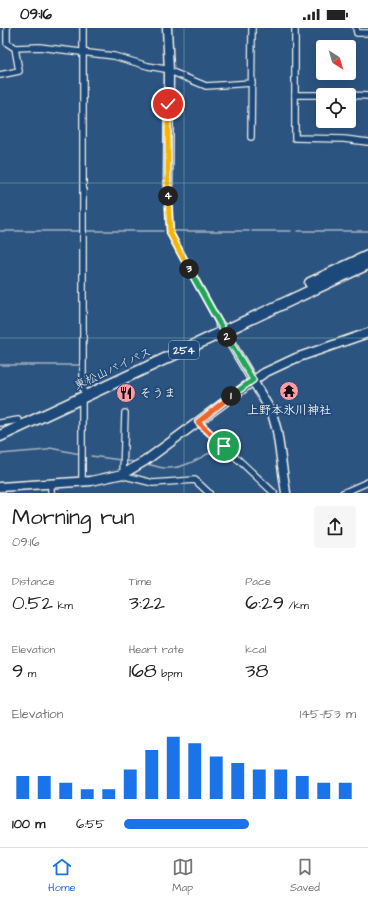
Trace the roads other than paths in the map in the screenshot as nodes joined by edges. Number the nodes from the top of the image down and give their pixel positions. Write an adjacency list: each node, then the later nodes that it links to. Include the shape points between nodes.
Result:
1 (7, 28): 8 (street, via 7,42)
2 (83, 28): 9 (street)
3 (167, 28): 10 (street)
4 (252, 28): 12 (street)
5 (294, 28): 15 (street)
6 (356, 28): 7 (street, via 357,33)
7 (368, 33)
8 (15, 48): 9 (street, via 39,48); 11 (street, via 19,71)
9 (84, 54): 10 (street, via 114,56); 25 (street)
10 (169, 71): 12 (street, via 206,86); 19 (street)
11 (0, 75)
12 (252, 83): 17 (street)
13 (316, 95): 15 (street)
14 (356, 95): 16 (street)
15 (295, 96): 18 (street, via 294,138)
16 (368, 96)
17 (251, 137)
18 (368, 142)
19 (168, 190): 22 (street, via 170,233)
20 (368, 256): 22 (highway, 東松山バイパス / 254)
21 (368, 264): 22 (highway, 東松山バイパス / 254)
22 (222, 328): 24 (street); 25 (highway, 東松山バイパス / 254)
23 (368, 333): 24 (street, via 281,364)
24 (253, 380): 29 (street); 42 (street, via 274,420)
25 (83, 394): 27 (highway, 東松山バイパス / 254); 28 (highway, 東松山バイパス / 254); 35 (street)
26 (125, 413): 34 (street)
27 (18, 420): 30 (street); 31 (highway, 東松山バイパス / 254)
28 (29, 422): 32 (highway, 東松山バイパス / 254); 33 (street)
29 (198, 422): 34 (street); 41 (street)
30 (0, 423)
31 (0, 428)
32 (0, 436)
33 (0, 442)
34 (123, 474): 35 (street); 40 (street, via 128,478 152,484 195,480)
35 (82, 482): 37 (street)
36 (368, 482): 43 (street)
37 (51, 484): 38 (street); 39 (street)
38 (0, 488)
39 (51, 493)
40 (209, 493)
41 (274, 493)
42 (286, 493)
43 (343, 493)

